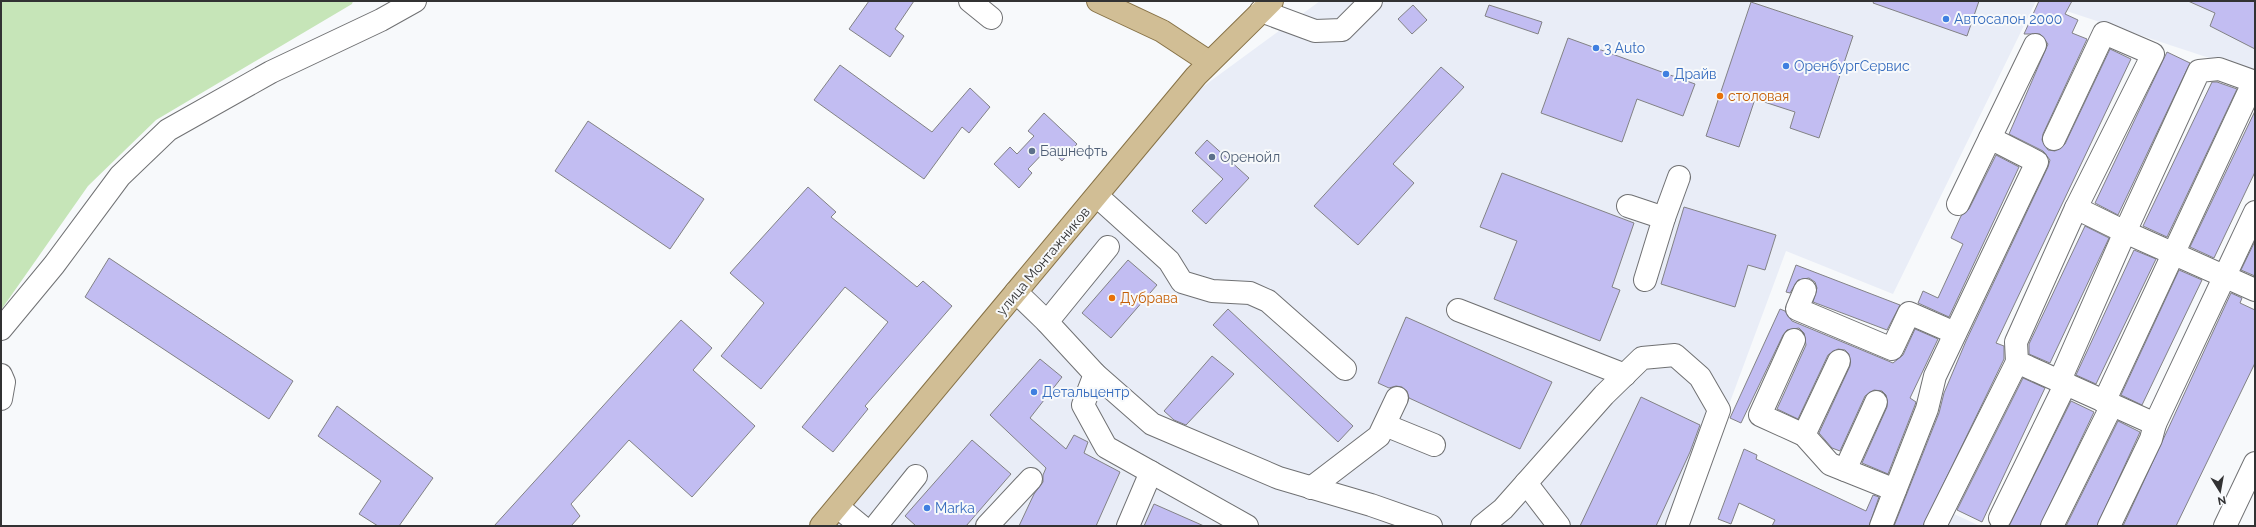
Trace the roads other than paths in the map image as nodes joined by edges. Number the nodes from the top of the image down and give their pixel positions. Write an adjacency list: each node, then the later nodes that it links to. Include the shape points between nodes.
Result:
1 (415, 1): 29 (street, via 381,20 270,72 168,130 120,176 54,265)
2 (970, 1): 6 (street)
3 (1098, 1): 8 (main road, via 1162,31)
4 (1371, 1): 5 (street, via 1342,30 1315,31)
5 (1266, 6): 8 (main road, улица Монтажников)
6 (991, 18)
7 (2035, 45): 10 (street)
8 (1209, 62): 13 (main road, улица Монтажников)
9 (2254, 81): 19 (street, via 2219,69 2199,71); 21 (street)
10 (1990, 138): 14 (street); 30 (street, via 2037,162)
11 (2054, 139): 16 (street, via 2104,33 2153,54)
12 (1679, 177): 18 (street)
13 (1098, 196): 26 (main road, улица Монтажников); 34 (street, via 1169,261 1182,282 1212,291 1250,293 1268,301)
14 (1958, 204)
15 (1628, 206): 18 (street)
16 (2076, 208): 19 (street); 33 (street, via 2016,342)
17 (2255, 212): 22 (street)
18 (1664, 218): 23 (street)
19 (2125, 232): 21 (street); 38 (street)
20 (1108, 247): 28 (street)
21 (2174, 253): 22 (street); 42 (street)
22 (2225, 276): 25 (street); 43 (street)
23 (1645, 280)
24 (1805, 290): 30 (street, via 1797,309 1892,349 1908,312)
25 (2255, 290)
26 (1016, 292): 28 (street); 55 (main road, улица Монтажников)
27 (1458, 310): 37 (street)
28 (1047, 322): 35 (street)
29 (1, 329)
30 (1955, 333): 54 (street, via 1935,376 1926,410)
31 (1794, 340): 45 (street, via 1760,415)
32 (1839, 361): 45 (street)
33 (2017, 362): 38 (street); 68 (street)
34 (1345, 369)
35 (1095, 374): 49 (street, via 1084,404 1106,447); 53 (street, via 1152,424 1279,478)
36 (1, 375): 40 (street, via 4,382)
37 (1625, 375): 52 (street); 66 (street, via 1642,358 1675,355 1700,377 1719,410)
38 (2063, 382): 42 (street); 56 (street)
39 (1397, 398): 44 (street)
40 (1, 399)
41 (1876, 402): 48 (street)
42 (2108, 403): 43 (street); 69 (street)
43 (2155, 424): 70 (street)
44 (1385, 425): 46 (street); 53 (street, via 1379,436)
45 (1804, 435): 48 (street, via 1830,464)
46 (1434, 445)
47 (2255, 464): 71 (street)
48 (1845, 470): 54 (street)
49 (1151, 472): 61 (street); 62 (street)
50 (916, 476): 59 (street)
51 (1031, 479): 60 (street)
52 (1526, 483): 64 (street, via 1503,509); 65 (street)
53 (1311, 488): 63 (street)
54 (1895, 490): 67 (street)
55 (838, 507): 57 (street); 58 (main road, улица Монтажников)
56 (2000, 518)
57 (857, 524)
58 (821, 526)
59 (876, 526)
60 (987, 526)
61 (1128, 526)
62 (1247, 526)
63 (1431, 526)
64 (1482, 526)
65 (1559, 526)
66 (1677, 526)
67 (1881, 526)
68 (1935, 526)
69 (2052, 526)
70 (2109, 526)
71 (2225, 526)

